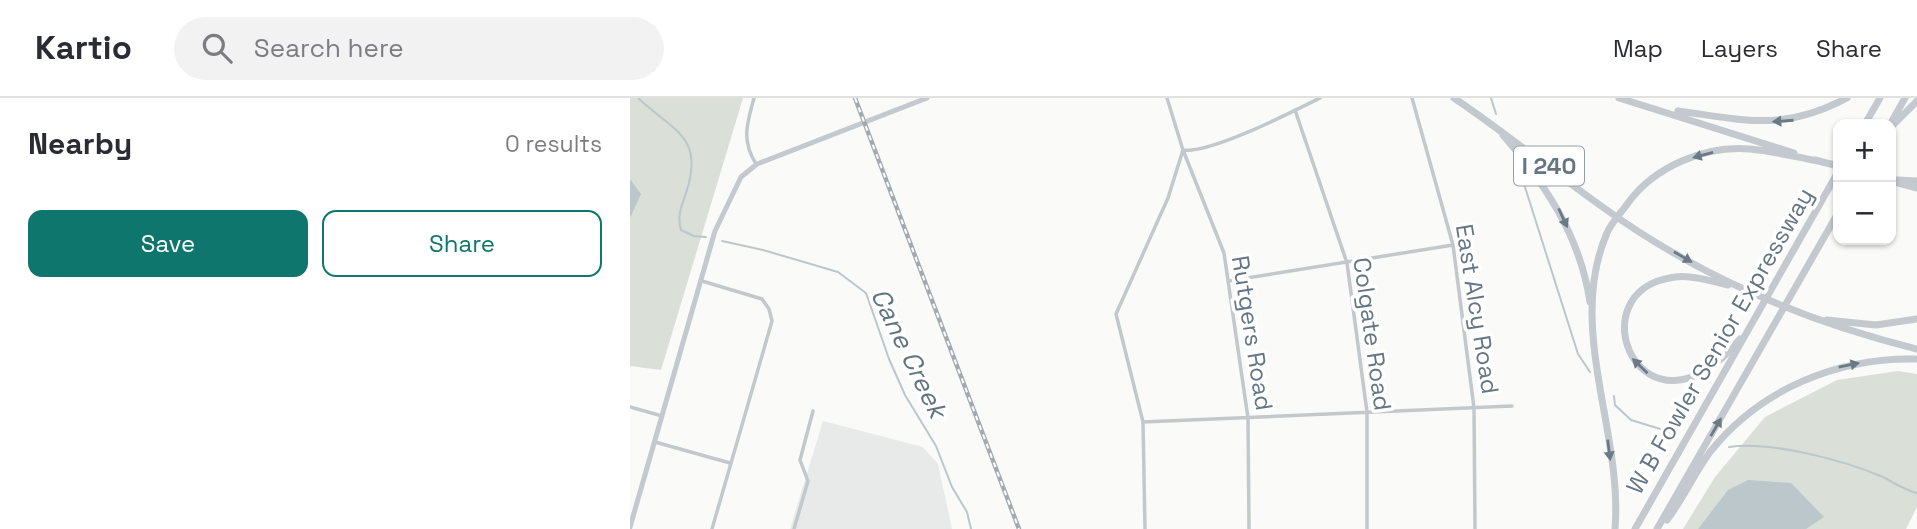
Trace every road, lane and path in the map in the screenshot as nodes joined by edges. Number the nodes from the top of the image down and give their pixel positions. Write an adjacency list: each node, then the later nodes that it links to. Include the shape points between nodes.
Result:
1 (754, 98): 20 (street, via 744,135)
2 (927, 98): 20 (main road)
3 (1167, 98): 18 (street, Rutgers Road)
4 (1320, 98): 13 (street)
5 (1412, 98): 28 (street, East Alcy Road)
6 (1454, 98): 17 (highway, I 240)
7 (1619, 98): 12 (highway)
8 (1847, 98): 12 (highway, one-way to 12, via 1796,120 1765,122)
9 (1880, 98): 14 (highway)
10 (1905, 98): 15 (highway)
11 (1917, 101): 16 (highway)
12 (1657, 109): 19 (highway)
13 (1295, 110): 18 (street, via 1195,152); 29 (street, Colgate Road)
14 (1869, 119)
15 (1894, 119)
16 (1896, 120)
17 (1493, 124): 32 (highway, I 240, one-way to 32, via 1604,209); 36 (highway, one-way to 36, via 1535,172 1561,212 1578,253)
18 (1183, 150): 31 (street, Rutgers Road, via 1224,253); 46 (street, via 1168,198 1116,314)
19 (1821, 161): 21 (highway); 36 (highway, one-way to 36, via 1748,149 1717,151 1658,174 1632,197 1608,230 1593,287)
20 (756, 164): 30 (main road, via 741,177 715,231)
21 (1833, 165)
22 (1896, 180): 24 (highway)
23 (1833, 181): 35 (highway, W B Fowler Senior Expressway)
24 (1917, 181)
25 (1896, 182): 26 (highway)
26 (1917, 188)
27 (1833, 222): 58 (highway, W B Fowler Senior Expressway, one-way to 27)
28 (1453, 244): 29 (street); 41 (street, East Alcy Road)
29 (1347, 262): 31 (street); 43 (street, Colgate Road)
30 (702, 281): 44 (main road); 48 (street, via 762,299 772,321)
31 (1228, 281): 45 (street, Rutgers Road)
32 (1735, 287): 33 (highway, I 240); 35 (highway, one-way to 32, via 1728,353 1688,381 1663,380 1644,372 1631,357 1623,322 1641,291 1677,277)
33 (1809, 318): 34 (highway, via 1876,325); 37 (highway)
34 (1917, 319)
35 (1753, 323): 57 (highway, W B Fowler Senior Expressway)
36 (1594, 333): 56 (highway, one-way to 56)
37 (1917, 349)
38 (1917, 359): 58 (highway, one-way to 38, via 1712,450 1767,400 1803,379 1839,367 1887,358)
39 (1513, 406): 41 (street)
40 (630, 407): 44 (street)
41 (1475, 408): 43 (street); 55 (street, East Alcy Road)
42 (813, 411): 51 (street, via 800,460 808,481)
43 (1367, 412): 45 (street); 54 (street, Colgate Road)
44 (663, 416): 47 (main road)
45 (1248, 418): 46 (street); 53 (street, Rutgers Road)
46 (1143, 422): 52 (street)
47 (655, 442): 48 (street); 49 (main road)
48 (730, 463): 50 (street)
49 (630, 527)
50 (712, 529)
51 (794, 529)
52 (1145, 529)
53 (1249, 529)
54 (1367, 529)
55 (1475, 529)
56 (1615, 529)
57 (1635, 529)
58 (1659, 529)

